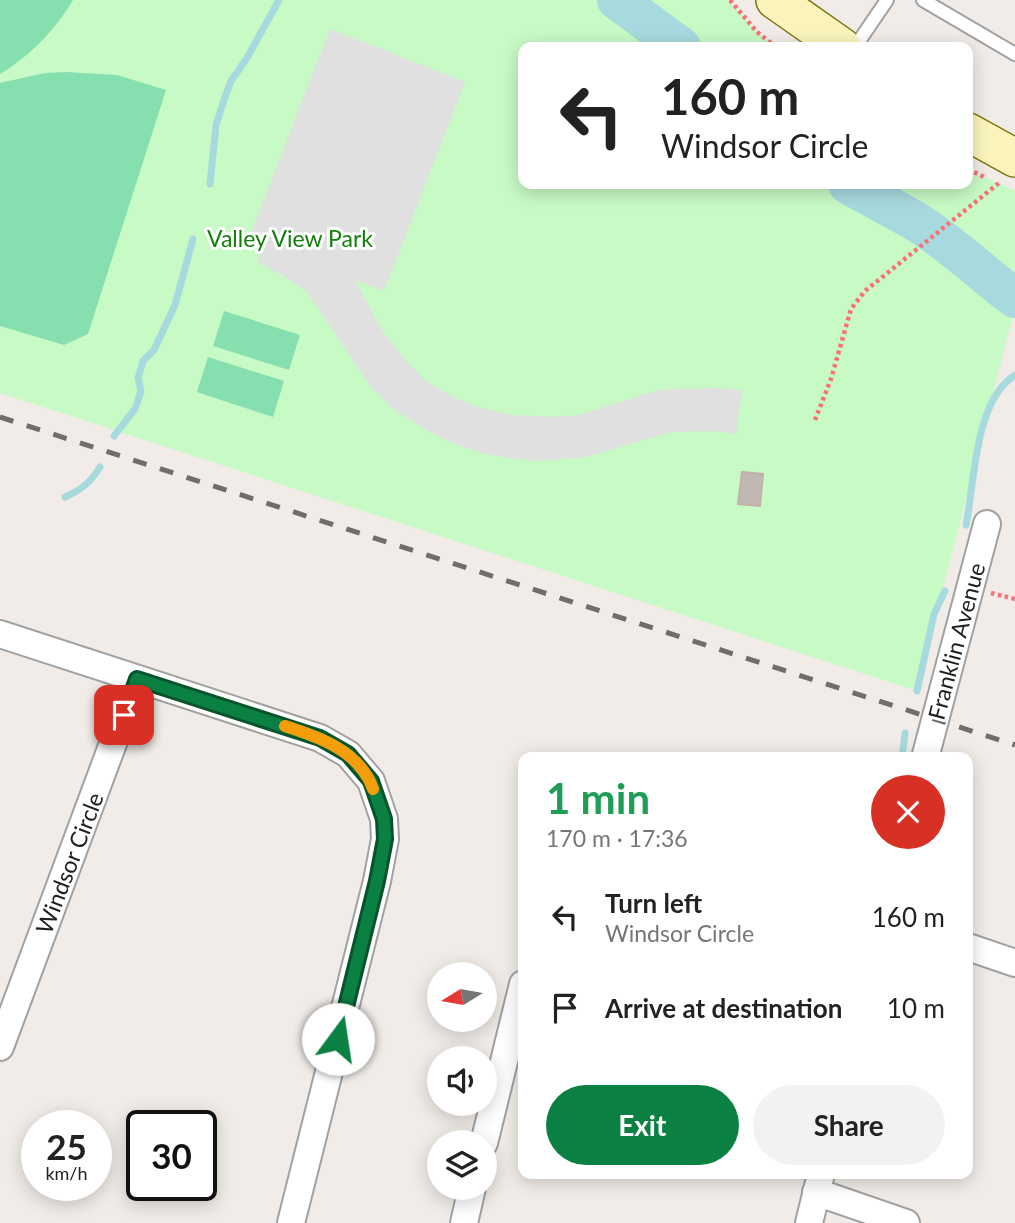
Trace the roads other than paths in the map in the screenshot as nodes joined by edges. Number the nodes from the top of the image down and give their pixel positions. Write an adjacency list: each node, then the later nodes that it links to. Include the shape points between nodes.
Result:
1 (775, 0): 4 (main road)
2 (887, 0): 5 (lane)
3 (923, 0): 6 (lane)
4 (835, 42)
5 (858, 42)
6 (1015, 54)
7 (973, 137): 8 (main road)
8 (1007, 171)
9 (987, 524): 12 (street, Franklin Avenue)
10 (0, 634): 11 (street)
11 (137, 679): 16 (street, Windsor Circle); 20 (street, via 320,738 348,754 371,781 384,819 377,881)
12 (928, 752)
13 (973, 949): 14 (street)
14 (1015, 962)
15 (518, 1004): 17 (street)
16 (0, 1047)
17 (487, 1130)
18 (818, 1183): 22 (street); 23 (street)
19 (469, 1200): 21 (street)
20 (291, 1223)
21 (464, 1223)
22 (809, 1223)
23 (906, 1223)

